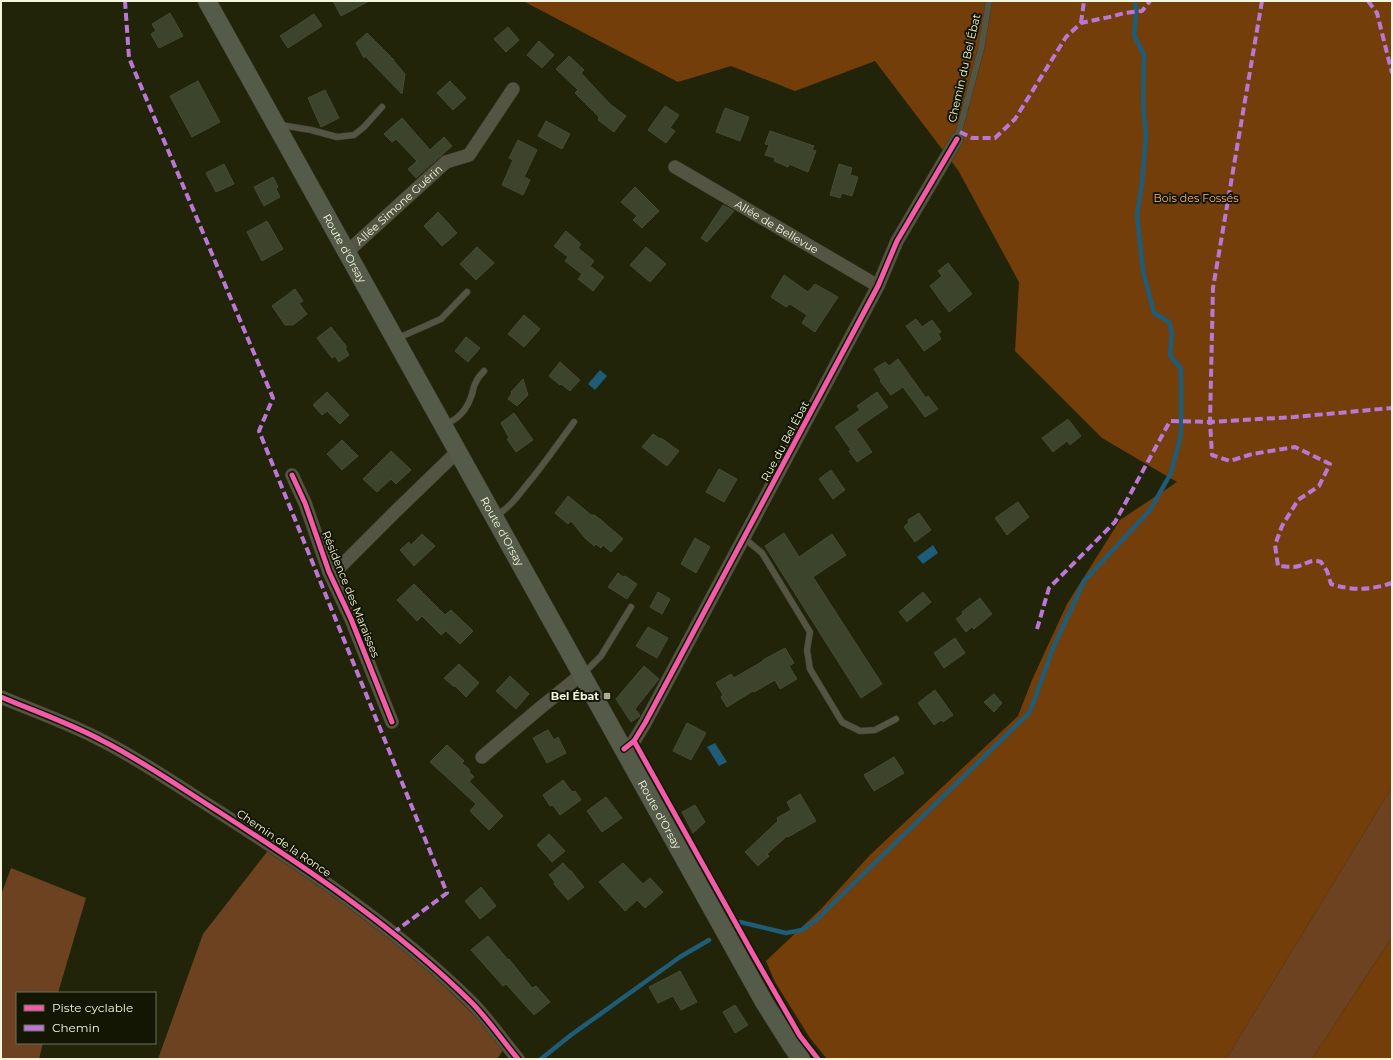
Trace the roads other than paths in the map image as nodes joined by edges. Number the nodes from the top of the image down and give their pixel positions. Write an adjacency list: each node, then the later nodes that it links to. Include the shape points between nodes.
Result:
1 (207, 1): 5 (main road, Route d'Orsay)
2 (989, 1): 6 (lane, Chemin du Bel Ébat, via 981,49)
3 (513, 89): 8 (street, Allée Simone Guérin, via 469,155 446,162)
4 (382, 107): 5 (lane, via 354,135 337,136)
5 (275, 123): 8 (main road, Route d'Orsay)
6 (957, 138): 9 (street, Rue du Bel Ébat, via 897,241)
7 (675, 167): 9 (street, Allée de Bellevue)
8 (347, 252): 11 (main road, Route d'Orsay)
9 (878, 286): 18 (street, Rue du Bel Ébat)
10 (467, 292): 11 (lane, via 441,319)
11 (396, 339): 14 (main road, Route d'Orsay)
12 (484, 371): 14 (lane, via 462,412 451,422)
13 (574, 422): 17 (lane, via 521,492 505,510)
14 (443, 425): 15 (main road, Route d'Orsay)
15 (458, 451): 17 (main road, Route d'Orsay); 19 (street, Résidence des Maraisses, via 340,567)
16 (292, 475): 19 (street, Résidence des Maraisses, via 305,503)
17 (494, 517): 21 (main road, Route d'Orsay)
18 (744, 538): 23 (lane, via 762,553 810,632 807,650 810,669 842,722 860,731 875,730); 25 (street, Rue du Bel Ébat, via 645,723 634,741)
19 (329, 572): 24 (street, Résidence des Maraisses, via 351,619)
20 (631, 607): 21 (lane, via 600,656)
21 (582, 674): 25 (main road, Route d'Orsay); 26 (street)
22 (1, 697): 27 (street, Chemin de la Ronce, via 103,741 257,836 313,874 402,940 439,972 472,1004)
23 (896, 719)
24 (392, 722)
25 (624, 749): 28 (main road, Route d'Orsay, via 764,1002)
26 (482, 756)
27 (518, 1059)
28 (801, 1059)

